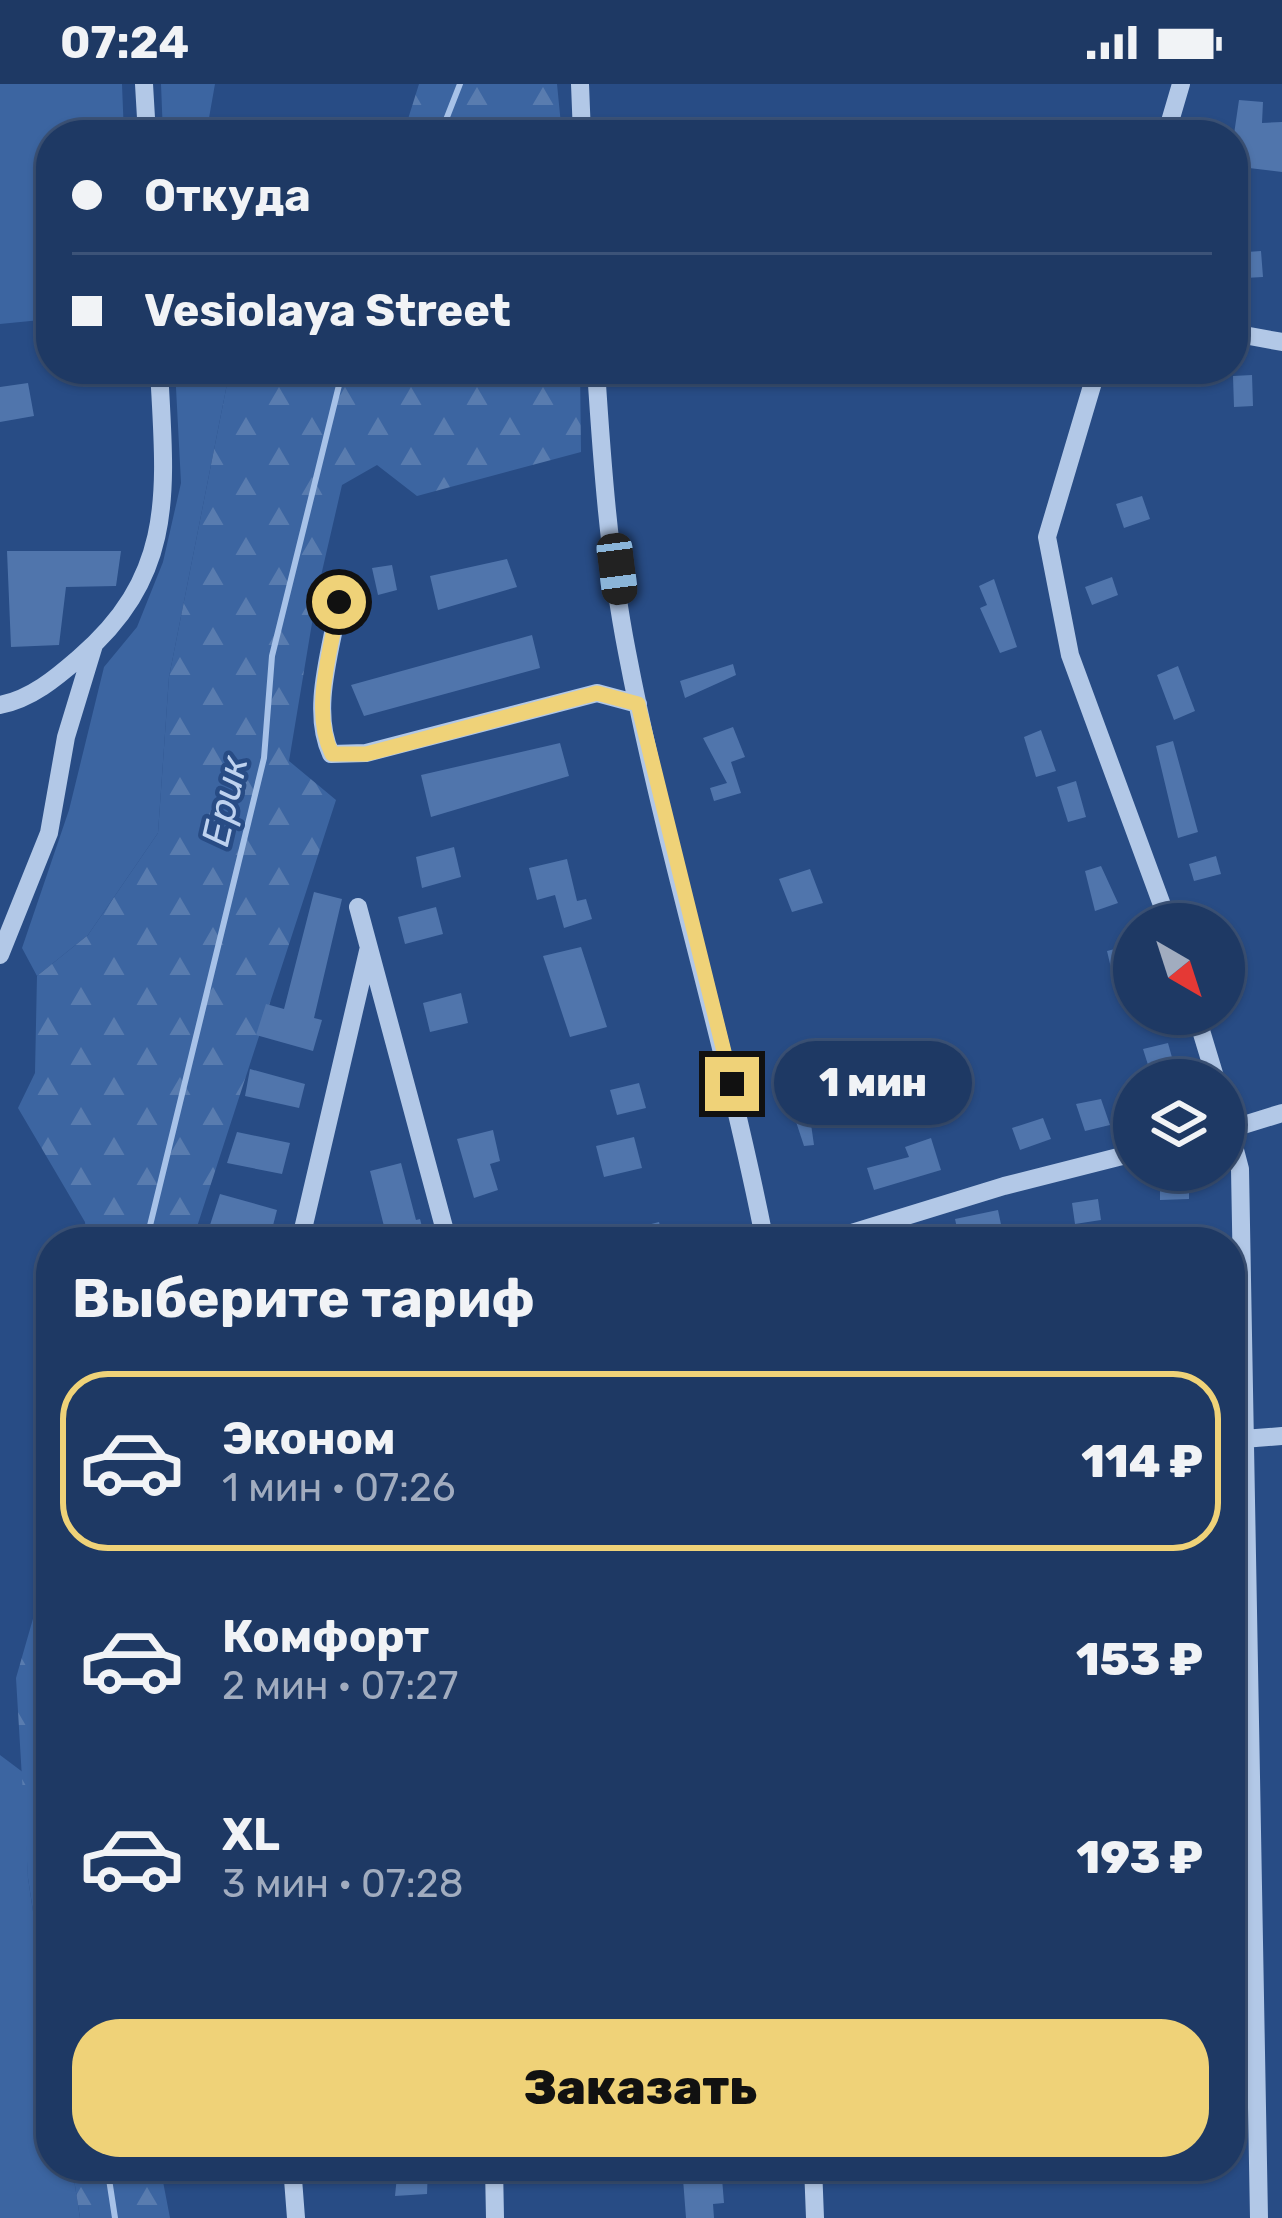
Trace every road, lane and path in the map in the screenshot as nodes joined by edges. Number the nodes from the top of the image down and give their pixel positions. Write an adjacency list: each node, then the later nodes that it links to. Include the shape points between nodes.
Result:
1 (144, 84): 4 (street)
2 (580, 84): 5 (street)
3 (1181, 84): 6 (street)
4 (146, 120)
5 (581, 120)
6 (1170, 120)
7 (1248, 336): 8 (street)
8 (1282, 342)
9 (160, 384): 13 (street, via 165,486 155,546 132,604)
10 (598, 384): 15 (street)
11 (1093, 384): 16 (street, via 1047,537 1070,655)
12 (339, 602): 15 (street, via 324,699 323,736 332,754 366,754 597,693)
13 (94, 645): 14 (street, via 17,702); 19 (street, via 49,833)
14 (0, 704)
15 (638, 704): 26 (street)
16 (1161, 903)
17 (358, 907): 18 (street)
18 (369, 947): 24 (street); 25 (street)
19 (0, 955)
20 (1282, 1113): 21 (street)
21 (1245, 1124)
22 (1113, 1158): 27 (street)
23 (1240, 1191): 28 (street)
24 (304, 1227)
25 (444, 1227)
26 (762, 1227)
27 (871, 1227)
28 (1239, 1227)
29 (1282, 1436): 30 (street)
30 (1245, 1438)
31 (1245, 1722): 38 (street)
32 (293, 2181): 35 (street)
33 (495, 2181): 36 (street)
34 (813, 2181): 37 (street)
35 (296, 2218)
36 (496, 2218)
37 (814, 2218)
38 (1259, 2218)

